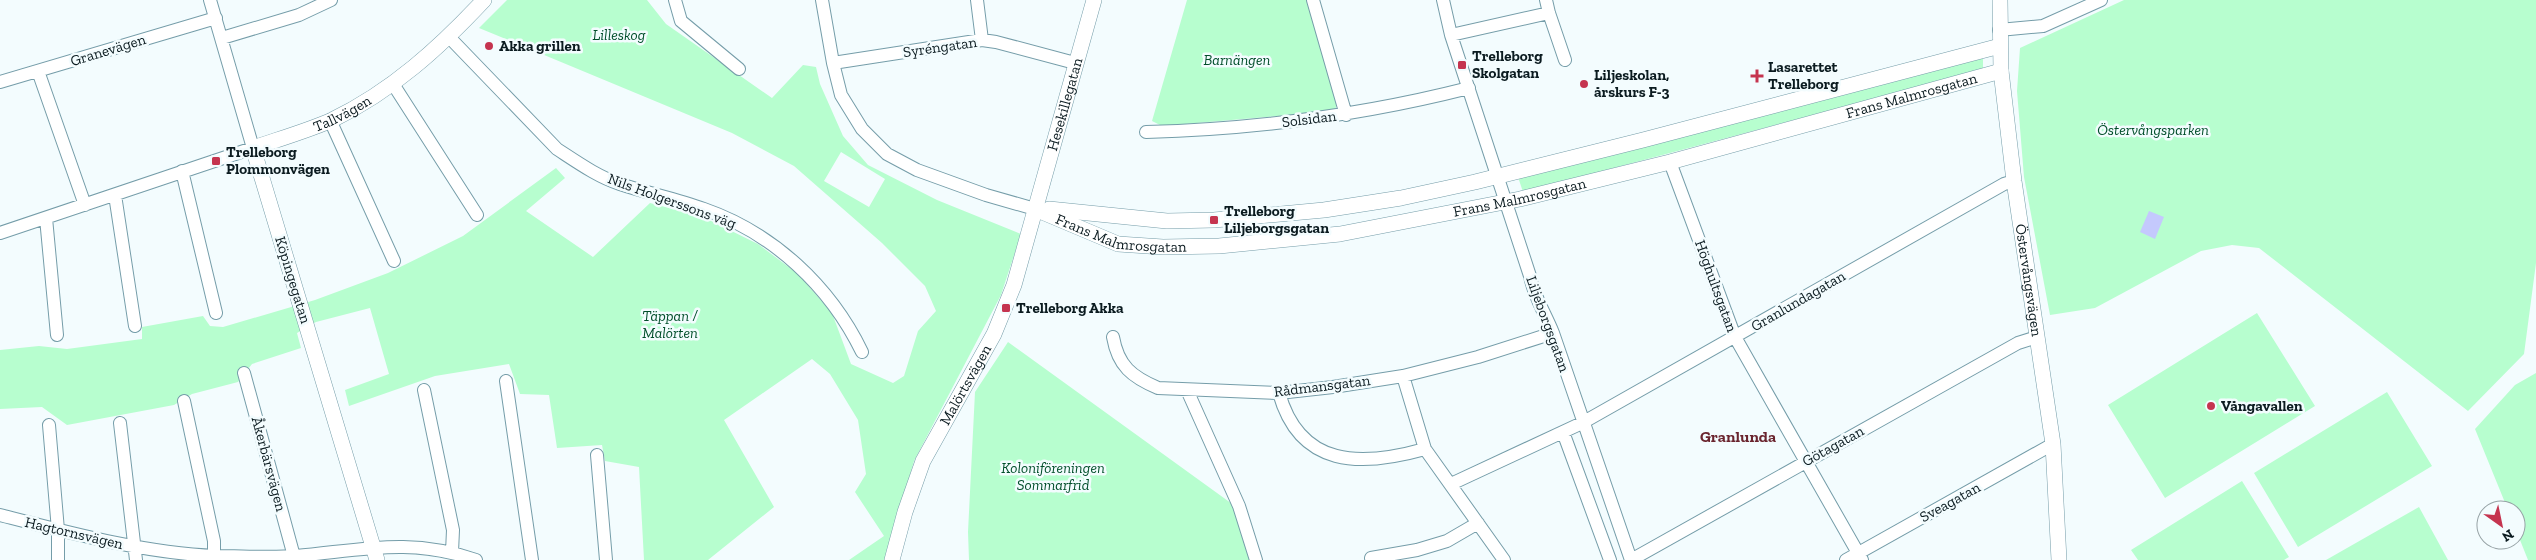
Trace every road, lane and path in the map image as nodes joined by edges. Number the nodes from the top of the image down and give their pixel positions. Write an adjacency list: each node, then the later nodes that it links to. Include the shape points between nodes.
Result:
1 (210, 0): 14 (street, Köpingegatan)
2 (331, 0): 18 (street, via 299,15)
3 (484, 0): 17 (street, Tallvägen)
4 (675, 0): 24 (street, via 681,21)
5 (822, 0): 22 (street, Frans Malmrosgatan)
6 (977, 0): 19 (street)
7 (1094, 0): 23 (street, Hesekillegatan)
8 (1313, 0): 30 (street)
9 (1443, 0): 16 (street, Liljeborgsgatan)
10 (1546, 0): 13 (street)
11 (2000, 0): 15 (street, Östervångsvägen)
12 (2101, 0): 15 (street, via 2043,26)
13 (1548, 13): 16 (street); 21 (street)
14 (216, 18): 18 (street, Köpingegatan); 25 (street, Granevägen)
15 (2000, 30): 20 (street, Östervångsvägen)
16 (1451, 34): 29 (street, Liljeborgsgatan)
17 (449, 37): 28 (street, Tallvägen); 53 (street, Nils Holgerssons väg, via 557,149 575,161 618,184 705,209 740,224 771,243 802,268 825,294)
18 (222, 38): 33 (street, Köpingegatan)
19 (982, 40): 22 (street, Syréngatan); 23 (street, Syréngatan)
20 (2000, 46): 26 (street, Östervångsvägen); 36 (street, Frans Malmrosgatan)
21 (1566, 60)
22 (833, 63): 41 (street, Frans Malmrosgatan, via 841,95 862,129 887,154 917,170)
23 (1076, 63): 41 (street, Hesekillegatan)
24 (739, 69)
25 (38, 71): 27 (street, Granevägen); 40 (street)
26 (2001, 71): 34 (street, Frans Malmrosgatan); 37 (street, Östervångsvägen)
27 (0, 82)
28 (393, 84): 31 (street, Tallvägen); 42 (street)
29 (1469, 88): 30 (street, Solsidan); 36 (street, Liljeborgsgatan)
30 (1346, 115): 32 (street, Solsidan, via 1256,126)
31 (330, 120): 33 (street, Tallvägen); 45 (street)
32 (1146, 132)
33 (253, 148): 35 (street, Tallvägen); 74 (street, Köpingegatan)
34 (1670, 162): 39 (street, Frans Malmrosgatan); 50 (street, Höghultsgatan)
35 (182, 171): 38 (street, Tallvägen); 46 (street)
36 (1498, 176): 39 (street, Liljeborgsgatan); 41 (street, Frans Malmrosgatan, via 1401,198 1246,219 1167,221)
37 (2014, 181): 50 (street, Granlundagatan); 51 (street, Östervångsvägen)
38 (114, 195): 40 (street, Tallvägen); 47 (street)
39 (1506, 203): 41 (street, Frans Malmrosgatan, via 1340,234 1269,243 1163,247 1118,244); 48 (street, Liljeborgsgatan, via 1534,295 1544,309)
40 (86, 205): 43 (street, Tallvägen)
41 (1035, 209): 85 (street, Malörtsvägen, via 1006,308 923,460)
42 (477, 215)
43 (46, 218): 44 (street, Tallvägen); 49 (street)
44 (0, 233)
45 (394, 261)
46 (216, 313)
47 (135, 326)
48 (1553, 333): 55 (street, Rådmansgatan); 62 (street, Liljeborgsgatan)
49 (57, 335)
50 (1735, 337): 62 (street, Granlundagatan); 68 (street, Höghultsgatan)
51 (2037, 337): 65 (street, Östervångsvägen); 68 (street, Götagatan, via 2018,343)
52 (1113, 338): 58 (street, Rådmansgatan, via 1116,354 1142,382 1158,388)
53 (862, 352)
54 (244, 373): 78 (street, Åkerbärsvägen)
55 (1403, 376): 59 (street, Rådmansgatan); 66 (street)
56 (506, 381): 83 (street)
57 (424, 390): 75 (street)
58 (1188, 390): 59 (street, Rådmansgatan); 86 (street, via 1240,506)
59 (1279, 393): 66 (street, via 1284,412 1298,434 1321,451 1346,458 1373,460)
60 (184, 401): 77 (street, via 214,541)
61 (120, 423): 73 (street)
62 (1582, 423): 64 (street, Granlundagatan); 89 (street, Liljeborgsgatan)
63 (49, 426): 72 (street)
64 (1563, 432): 69 (street, Granlundagatan); 88 (street)
65 (2053, 444): 76 (street, Sveagatan); 91 (street, Östervångsvägen)
66 (1425, 449): 69 (street)
67 (598, 455): 84 (street)
68 (1806, 461): 76 (street, Höghultsgatan); 89 (street, Götagatan)
69 (1451, 484): 71 (street)
70 (0, 515): 72 (street, Hagtornsvägen)
71 (1478, 523): 79 (street, via 1447,541); 87 (street)
72 (58, 530): 73 (street, Hagtornsvägen); 80 (street)
73 (136, 546): 77 (street, Hagtornsvägen); 81 (street)
74 (376, 554): 75 (street, Hagtornsvägen, via 425,547); 78 (street, Hagtornsvägen)
75 (456, 555): 82 (street, Hagtornsvägen)
76 (1860, 557): 90 (street, Sveagatan)
77 (214, 558): 78 (street, Hagtornsvägen)
78 (295, 558)
79 (1371, 558)
80 (58, 560)
81 (136, 560)
82 (476, 560)
83 (532, 560)
84 (606, 560)
85 (892, 560)
86 (1256, 560)
87 (1504, 560)
88 (1610, 560)
89 (1631, 560)
90 (1846, 560)
91 (2059, 560)

